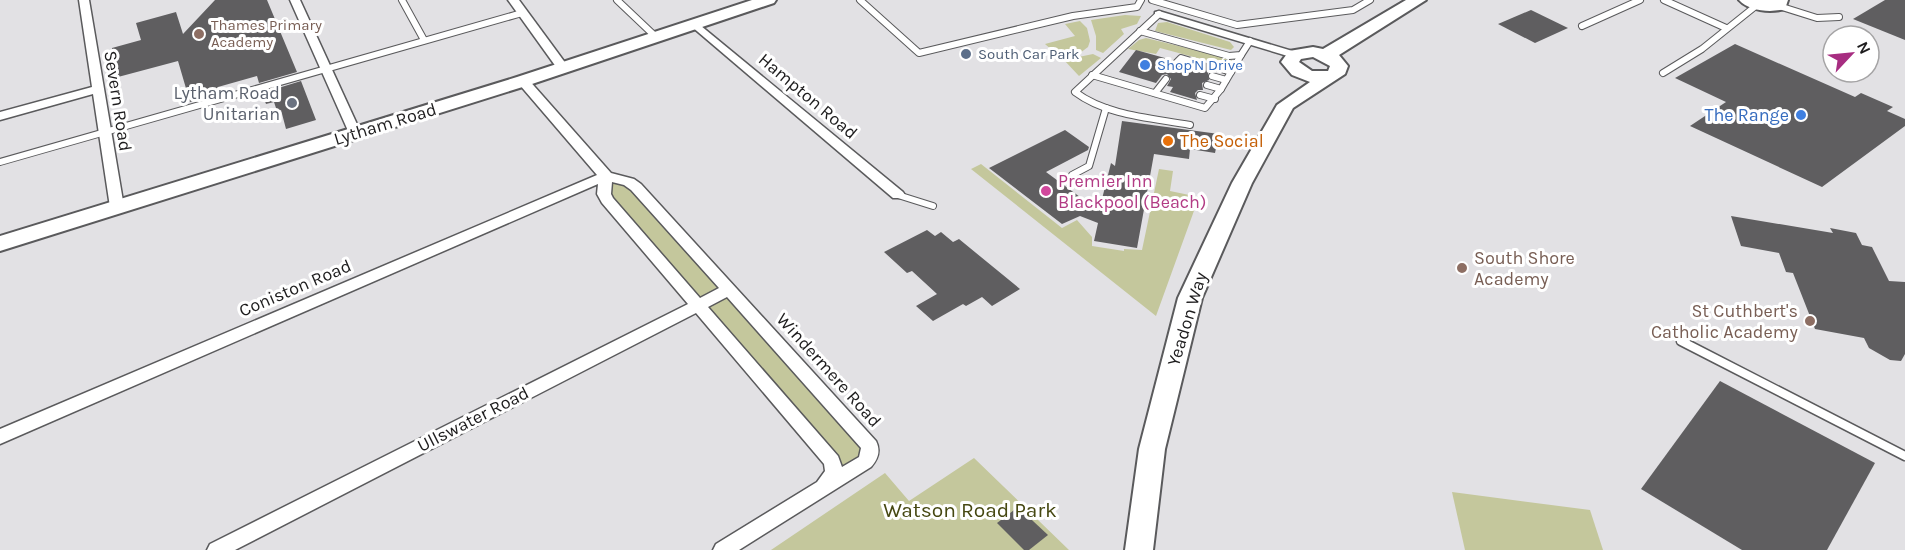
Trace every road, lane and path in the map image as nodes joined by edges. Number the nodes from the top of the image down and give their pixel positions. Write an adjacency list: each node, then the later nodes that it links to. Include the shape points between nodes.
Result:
1 (84, 0): 43 (street, Severn Road)
2 (295, 0): 31 (street)
3 (402, 0): 24 (lane)
4 (513, 0): 16 (street)
5 (617, 0): 23 (lane)
6 (768, 0): 19 (street, Lytham Road)
7 (860, 0): 8 (lane, via 919,53 1073,16 1137,7)
8 (1141, 0)
9 (1152, 0): 10 (lane, via 1237,25 1353,10)
10 (1370, 0)
11 (1418, 0): 27 (street)
12 (1640, 0): 20 (lane)
13 (1664, 0): 21 (lane)
14 (1752, 2): 15 (street); 21 (lane)
15 (1782, 2): 18 (lane, via 1817,18)
16 (522, 13): 24 (lane); 32 (street)
17 (1159, 14): 22 (lane); 25 (street)
18 (1839, 17)
19 (695, 24): 23 (street, Lytham Road); 57 (street, Hampton Road)
20 (1582, 26)
21 (1726, 27): 35 (lane, via 1702,49)
22 (1140, 31): 26 (lane, via 1219,54); 37 (lane)
23 (656, 37): 32 (street, Lytham Road)
24 (424, 40): 31 (lane)
25 (1250, 41): 26 (lane); 28 (street)
26 (1241, 55): 34 (lane)
27 (1326, 55): 28 (street, via 1306,52); 36 (street, via 1339,66)
28 (1293, 60): 36 (street, via 1309,76 1324,78); 48 (street, Yeadon Way)
29 (1191, 61): 30 (lane, via 1181,58)
30 (1176, 63)
31 (325, 68): 52 (lane); 53 (street)
32 (563, 68): 40 (street, Lytham Road)
33 (1218, 68): 34 (lane)
34 (1231, 72): 39 (lane)
35 (1663, 73)
36 (1336, 74): 48 (street, Yeadon Way)
37 (1092, 75): 45 (lane); 49 (lane, via 1075,92)
38 (1212, 76): 39 (lane)
39 (1226, 80): 44 (lane)
40 (523, 81): 53 (street, Lytham Road); 55 (street, Windermere Road)
41 (1207, 85): 44 (lane)
42 (1173, 87): 45 (lane, via 1164,81)
43 (98, 89): 50 (street); 52 (street, Severn Road)
44 (1221, 89): 47 (lane)
45 (1155, 93): 47 (lane, via 1205,108)
46 (1200, 95): 47 (lane)
47 (1215, 99)
48 (1286, 105): 69 (street, Yeadon Way, via 1242,183 1190,298 1152,449)
49 (1106, 108): 51 (lane); 56 (lane, via 1089,166 1072,176)
50 (0, 116)
51 (1190, 125)
52 (104, 131): 54 (lane); 59 (street, Severn Road)
53 (355, 133): 59 (street, Lytham Road)
54 (0, 162)
55 (606, 176): 61 (street, Windermere Road, via 636,187); 62 (street, via 607,200); 64 (street, Coniston Road)
56 (1084, 185)
57 (898, 195): 58 (lane)
58 (933, 206)
59 (117, 207): 60 (street, Lytham Road)
60 (0, 244)
61 (729, 289): 62 (street, Ullswater Road); 66 (street, Windermere Road, via 870,446 865,462)
62 (698, 305): 66 (street, via 832,461 834,472); 67 (street, Ullswater Road)
63 (1681, 341): 65 (lane)
64 (0, 437)
65 (1905, 456)
66 (824, 488): 68 (street)
67 (217, 550)
68 (723, 550)
69 (1139, 550)

